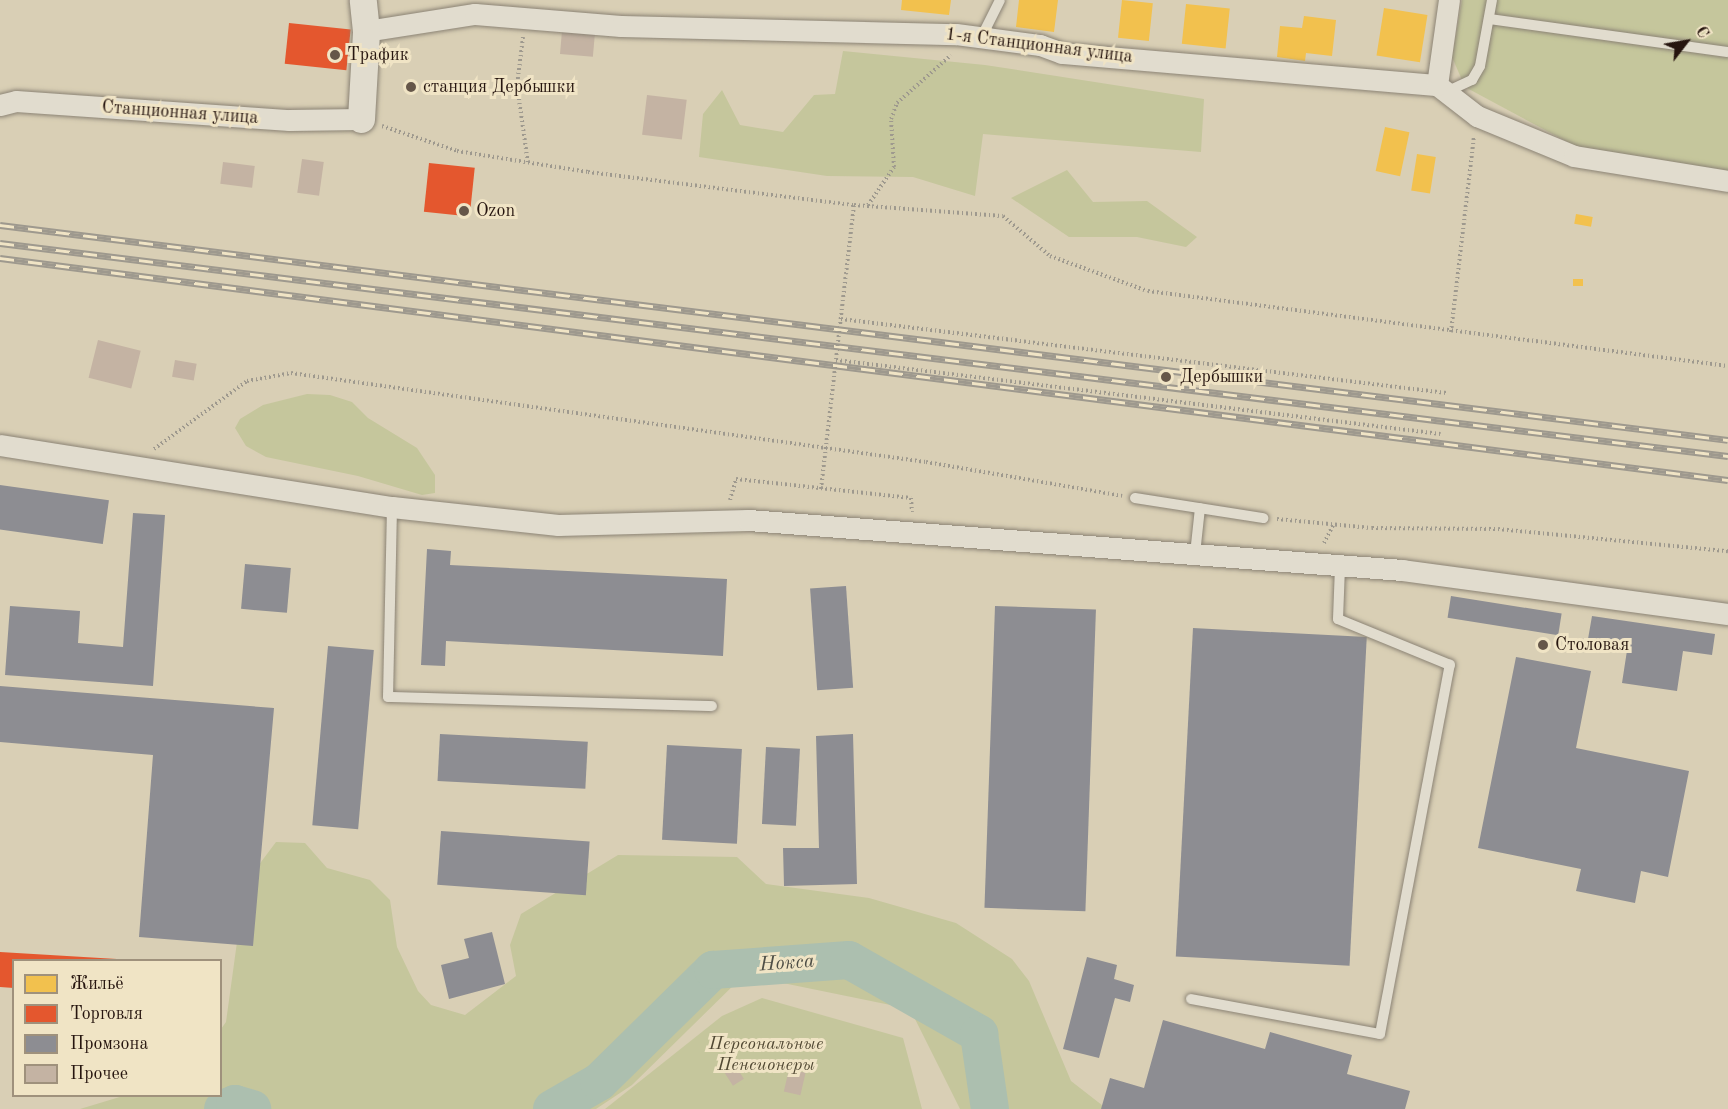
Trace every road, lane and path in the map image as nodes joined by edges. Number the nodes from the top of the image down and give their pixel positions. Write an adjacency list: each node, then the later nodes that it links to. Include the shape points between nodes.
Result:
1 (363, 0): 7 (street)
2 (1000, 0): 8 (lane)
3 (1449, 0): 10 (street)
4 (1492, 0): 6 (lane)
5 (525, 18): 7 (street, 1-я Станционная улица, via 475,14); 8 (street, 1-я Станционная улица, via 768,32 801,27); 14 (path, via 517,85)
6 (1489, 19): 9 (lane); 10 (lane, via 1480,66 1472,80)
7 (366, 32): 13 (street)
8 (982, 36): 10 (street, 1-я Станционная улица, via 1062,52); 17 (path, via 949,57 897,103 891,119 894,167)
9 (1728, 52)
10 (1442, 89): 12 (street)
11 (0, 105): 13 (street, Станционная улица, via 16,101 289,120)
12 (1477, 116): 15 (street, via 1574,156); 19 (path)
13 (361, 119): 14 (path, via 457,151)
14 (528, 163): 16 (path)
15 (1728, 181)
16 (854, 205): 17 (path); 18 (path, bridge)
17 (868, 206): 19 (path, via 1003,216 1050,256 1148,291)
18 (841, 319): 20 (path, bridge); 22 (path)
19 (1450, 332): 21 (path)
20 (836, 360): 23 (path); 27 (path, bridge)
21 (1728, 366)
22 (1446, 393)
23 (1440, 434)
24 (0, 445): 25 (street)
25 (132, 466): 29 (path, via 247,381 291,374 926,462); 30 (street)
26 (736, 479): 27 (path)
27 (821, 489): 28 (path)
28 (911, 498)
29 (1135, 498): 31 (lane)
30 (392, 507): 36 (street, via 558,525 748,520); 39 (lane, via 388,697)
31 (1200, 508): 32 (lane); 36 (lane)
32 (1263, 518): 33 (path)
33 (1333, 525): 34 (path); 35 (path, via 1498,529)
34 (1324, 543)
35 (1728, 551)
36 (1195, 554): 37 (street)
37 (1340, 566): 38 (street, via 1402,570); 40 (lane, via 1338,619 1450,664 1380,1034)
38 (1728, 614)
39 (712, 706)
40 (1191, 999)

